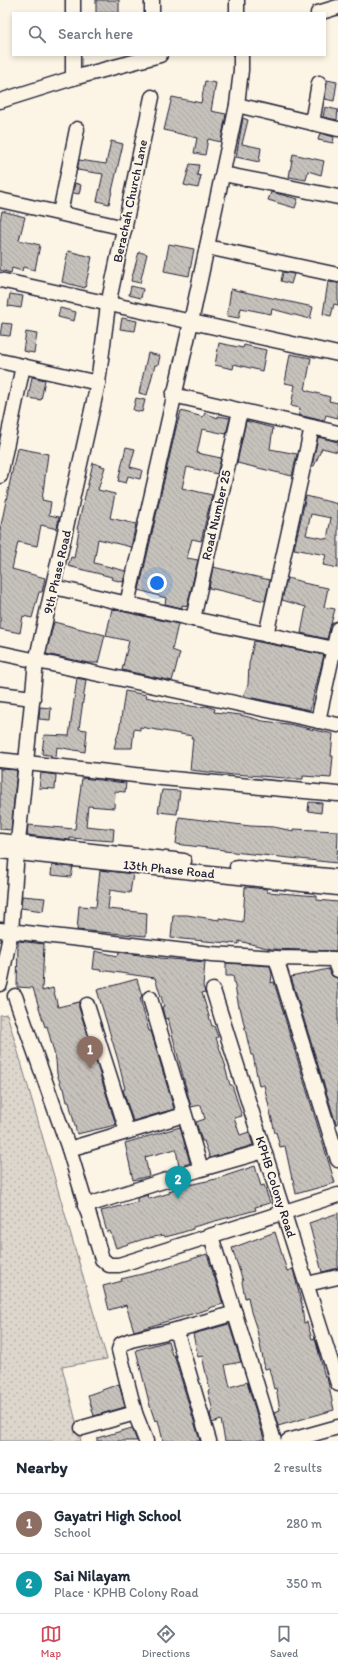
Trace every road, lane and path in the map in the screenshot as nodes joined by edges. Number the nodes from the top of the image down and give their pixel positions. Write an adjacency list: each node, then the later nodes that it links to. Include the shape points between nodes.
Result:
1 (73, 0): 6 (street)
2 (152, 0): 7 (street)
3 (237, 0): 8 (street)
4 (317, 0): 9 (street)
5 (338, 7): 10 (street)
6 (73, 12)
7 (152, 12)
8 (238, 12)
9 (318, 12)
10 (321, 12)
11 (73, 56): 14 (street)
12 (155, 56): 14 (street)
13 (241, 56): 18 (street)
14 (73, 78): 17 (street)
15 (319, 83): 19 (street)
16 (152, 97): 26 (street, Berachah Church Lane)
17 (0, 100)
18 (237, 105): 19 (street); 22 (street)
19 (312, 122): 21 (street)
20 (77, 129): 25 (street)
21 (338, 129)
22 (223, 174): 23 (street); 27 (street)
23 (338, 197)
24 (0, 200): 25 (street)
25 (60, 213): 26 (street)
26 (124, 228): 30 (street, Berachah Church Lane)
27 (207, 247): 28 (street); 31 (street)
28 (338, 275)
29 (0, 280): 30 (street)
30 (108, 305): 31 (street); 35 (street, 9th Phase Road)
31 (191, 322): 32 (street); 36 (street)
32 (338, 354)
33 (0, 361): 34 (street)
34 (23, 366): 35 (street); 39 (street)
35 (98, 383): 42 (street, 9th Phase Road)
36 (173, 395): 37 (street); 43 (street)
37 (240, 411): 38 (street); 44 (street, Road Number 25)
38 (312, 427): 40 (street); 46 (street)
39 (5, 432): 41 (street)
40 (338, 433)
41 (0, 476)
42 (54, 587): 43 (street); 49 (street, 9th Phase Road)
43 (127, 604): 44 (street)
44 (193, 619): 46 (street)
45 (338, 629): 47 (street)
46 (266, 635): 47 (street)
47 (334, 649): 52 (street)
48 (0, 653): 49 (street)
49 (36, 662): 51 (street, 9th Phase Road); 52 (street)
50 (0, 694): 51 (street)
51 (32, 698): 55 (street, 9th Phase Road)
52 (318, 721): 53 (street)
53 (338, 725)
54 (0, 760): 55 (street)
55 (25, 763): 56 (street); 58 (street, 9th Phase Road)
56 (338, 794)
57 (0, 841): 58 (street, 13th Phase Road)
58 (17, 847): 59 (street, 13th Phase Road); 60 (street, 13th Phase Road, via 241,868); 61 (street, 9th Phase Road)
59 (0, 851)
60 (335, 882)
61 (5, 931): 62 (street, via 212,954); 64 (street, 9th Phase Road)
62 (276, 958): 63 (street, via 334,959); 73 (street)
63 (338, 970)
64 (0, 984)
65 (214, 990): 72 (street, KPHB Colony Road)
66 (15, 996): 71 (street)
67 (150, 998): 69 (street)
68 (87, 1005): 70 (street)
69 (184, 1115): 70 (street); 74 (street)
70 (127, 1131): 71 (street)
71 (69, 1149): 76 (street)
72 (264, 1151): 74 (street); 77 (street, KPHB Colony Road)
73 (338, 1160)
74 (200, 1169): 76 (street)
75 (338, 1195): 77 (street)
76 (85, 1206): 78 (street, via 102,1259 109,1265 119,1265)
77 (284, 1212): 78 (street); 80 (street, KPHB Colony Road)
78 (211, 1236): 81 (street)
79 (338, 1277): 80 (street)
80 (307, 1284): 83 (street, KPHB Colony Road)
81 (235, 1313): 82 (street); 90 (street)
82 (176, 1330): 85 (street, via 121,1344 119,1350); 89 (street)
83 (333, 1353): 84 (street, KPHB Colony Road)
84 (338, 1384)
85 (135, 1413): 87 (street); 88 (street)
86 (338, 1426): 91 (street)
87 (82, 1428)
88 (146, 1441)
89 (209, 1441)
90 (274, 1441)
91 (288, 1441)

